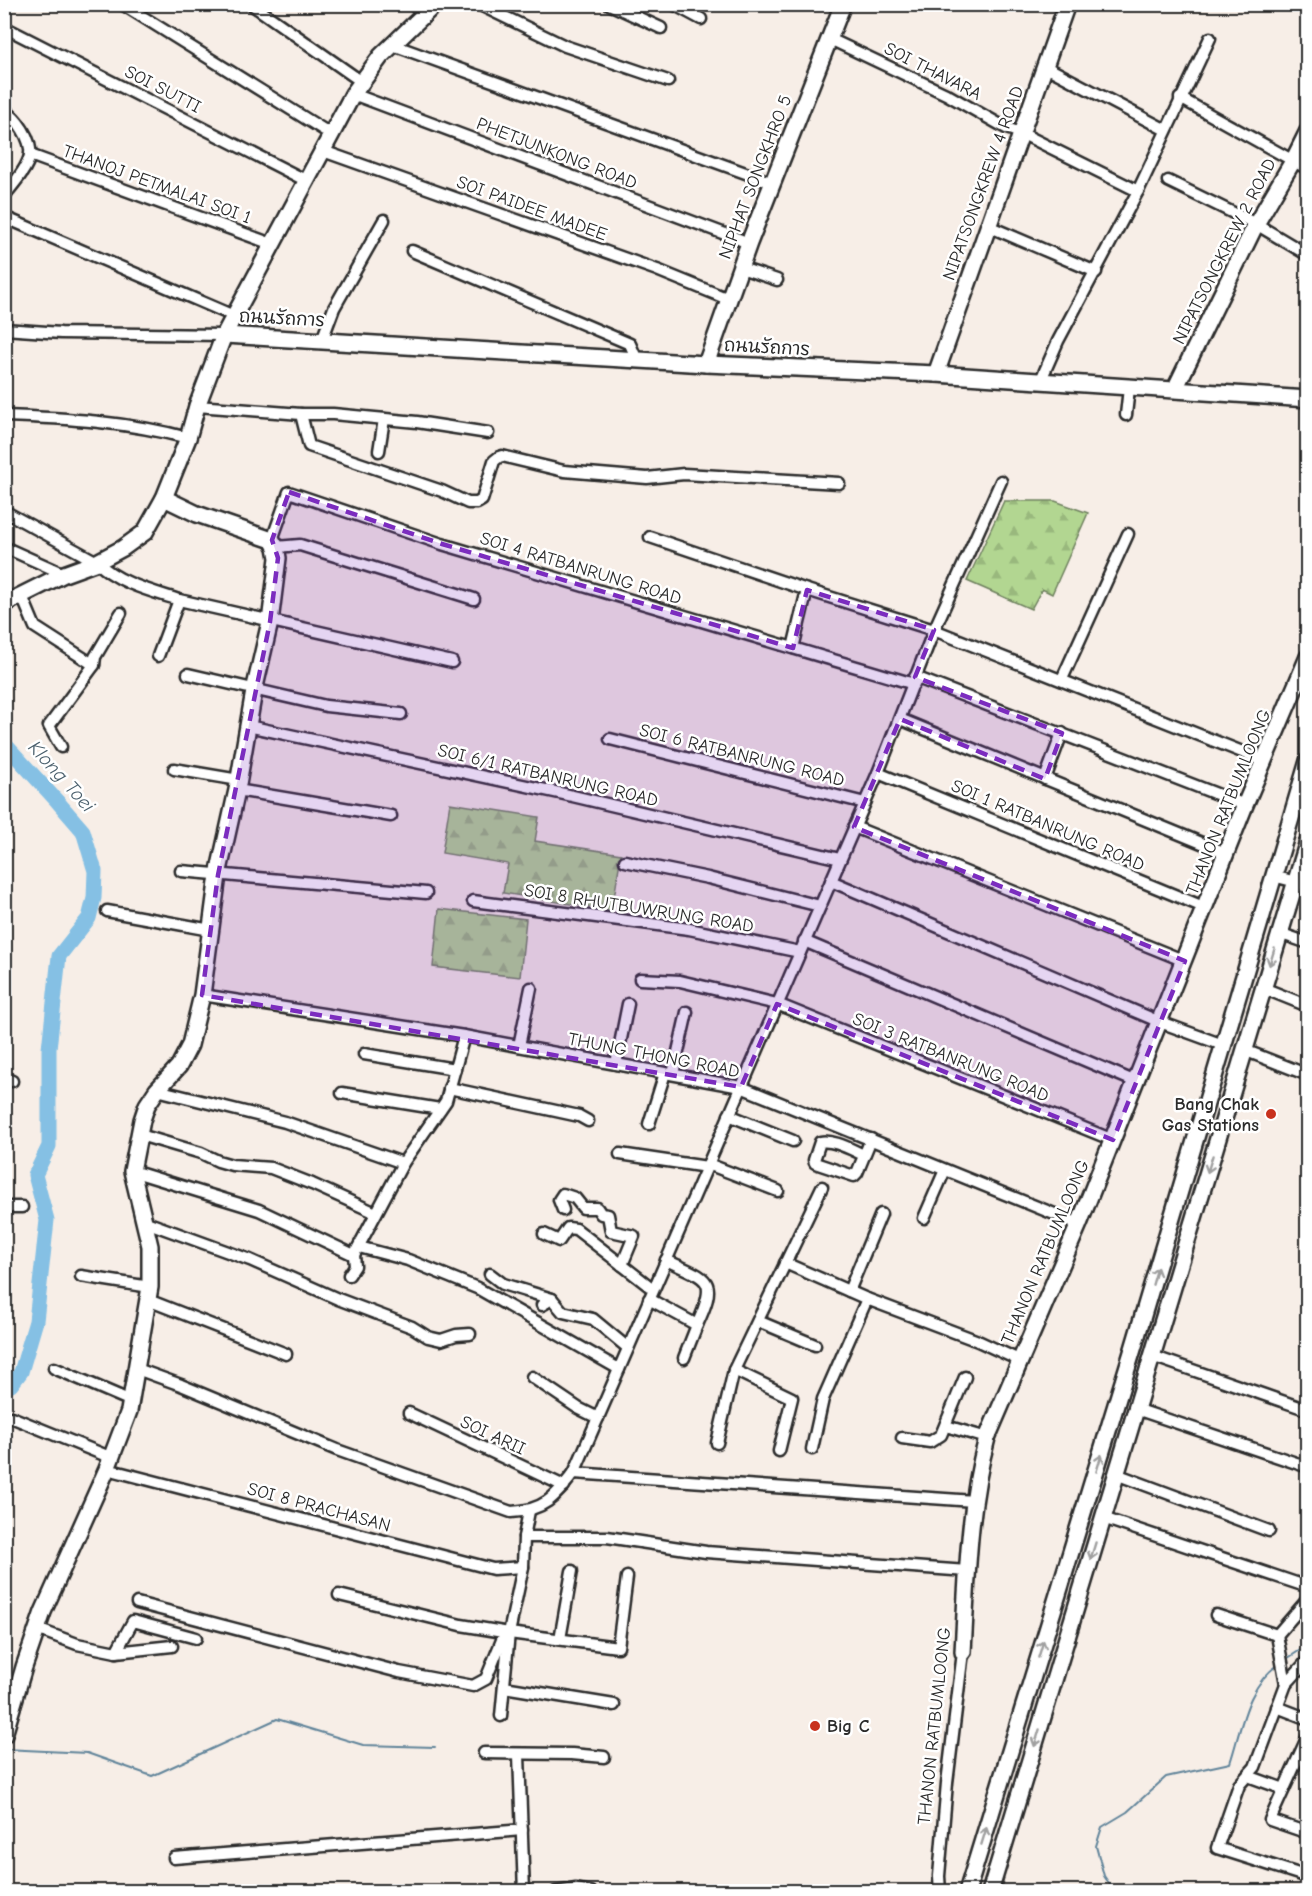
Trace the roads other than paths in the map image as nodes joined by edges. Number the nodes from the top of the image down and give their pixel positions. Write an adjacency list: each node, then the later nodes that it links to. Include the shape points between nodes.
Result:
1 (122, 4): 24 (street)
2 (251, 4): 18 (street, PHETJUNKONG ROAD)
3 (412, 4): 9 (street)
4 (478, 4): 17 (street, via 565,46)
5 (609, 4): 12 (street)
6 (673, 4): 10 (street)
7 (843, 4): 14 (street, NIPHAT SONGKHRO 5)
8 (1066, 4): 16 (street, NIPATSONGKREW 4 ROAD)
9 (430, 9): 15 (street)
10 (701, 19)
11 (4, 27): 29 (street, SOI SUTTI)
12 (661, 28)
13 (1209, 38): 19 (street)
14 (830, 39): 23 (street, SOI THAVARA); 31 (street, NIPHAT SONGKHRO 5)
15 (393, 45): 18 (street); 31 (street)
16 (1046, 67): 21 (street); 23 (street, NIPATSONGKREW 4 ROAD)
17 (668, 81)
18 (358, 88): 24 (street); 38 (street, PHETJUNKONG ROAD)
19 (1180, 98): 21 (street); 27 (street)
20 (4, 110): 26 (street, via 12,114 21,128)
21 (1166, 129): 32 (street)
22 (1308, 130): 27 (street, NIPATSONGKREW 2 ROAD)
23 (1021, 133): 32 (street, SOI THAVARA); 37 (street, NIPATSONGKREW 4 ROAD)
24 (332, 135): 25 (street)
25 (323, 151): 29 (street); 45 (street, SOI PAIDEE MADEE)
26 (30, 155): 33 (street); 39 (street, THANOJ PETMALAI SOI 1)
27 (1293, 161): 28 (street); 36 (street, NIPATSONGKREW 2 ROAD)
28 (1308, 169)
29 (307, 181): 39 (street)
30 (1168, 181): 36 (street)
31 (773, 183): 38 (street, NIPHAT SONGKHRO 5)
32 (1138, 190): 43 (street)
33 (4, 196)
34 (4, 217): 46 (street)
35 (384, 220): 49 (street, via 334,308)
36 (1256, 224): 41 (street); 55 (street, NIPATSONGKREW 2 ROAD)
37 (988, 226): 43 (street); 52 (street, NIPATSONGKREW 4 ROAD)
38 (749, 243): 42 (street, NIPHAT SONGKHRO 5)
39 (272, 244): 46 (street)
40 (412, 251): 50 (street, via 630,344)
41 (1308, 255)
42 (741, 268): 44 (street); 45 (street, NIPHAT SONGKHRO 5)
43 (1096, 272): 53 (street)
44 (777, 280)
45 (728, 299): 51 (street, NIPHAT SONGKHRO 5)
46 (234, 316): 48 (street)
47 (4, 329): 48 (street)
48 (224, 335): 49 (street, ถนนรัถการ); 57 (street)
49 (322, 340): 50 (street, ถนนรัถการ)
50 (637, 360): 51 (street, ถนนรัถการ)
51 (706, 364): 52 (street, ถนนรัถการ)
52 (936, 375): 53 (street, ถนนรัถการ)
53 (1040, 382): 54 (street, ถนนรัถการ)
54 (1129, 388): 55 (street, ถนนรัถการ); 59 (street)
55 (1175, 389): 56 (street, ถนนรัถการ)
56 (1308, 399)
57 (197, 406): 58 (street); 63 (street)
58 (301, 414): 61 (street); 66 (street, via 309,446 442,491 468,504 482,500 495,461 502,456 564,471 647,478 684,474)
59 (1126, 415)
60 (4, 416): 63 (street, via 152,428)
61 (384, 419): 62 (street); 64 (street)
62 (488, 432)
63 (188, 438): 67 (street)
64 (379, 451)
65 (1001, 481): 82 (street)
66 (839, 483)
67 (164, 498): 71 (street); 73 (street, via 145,532)
68 (4, 511): 73 (street)
69 (1128, 534): 89 (street)
70 (650, 537): 75 (street)
71 (274, 544): 77 (street, via 300,545); 81 (street, via 278,558); 83 (street, SOI 4 RATBANRUNG ROAD, via 289,492 442,544)
72 (4, 547): 74 (street)
73 (97, 562): 74 (street); 78 (street, via 120,579)
74 (64, 574): 76 (street)
75 (807, 590): 82 (street); 83 (street)
76 (22, 596): 79 (street); 87 (street, via 35,627)
77 (474, 599)
78 (179, 600): 81 (street); 84 (street)
79 (4, 604)
80 (122, 613): 87 (street)
81 (270, 622): 86 (street); 91 (street)
82 (934, 630): 89 (street); 90 (street)
83 (793, 648): 90 (street, SOI 4 RATBANRUNG ROAD)
84 (158, 656)
85 (1308, 657): 98 (street, THANON RATBUMLOONG)
86 (452, 662)
87 (94, 665): 97 (street, via 49,726)
88 (188, 674): 91 (street)
89 (1062, 680): 98 (street)
90 (914, 681): 93 (street); 95 (street, SOI 4 RATBANRUNG ROAD)
91 (254, 691): 92 (street, via 326,706); 94 (street)
92 (401, 714)
93 (900, 719): 101 (street); 102 (street)
94 (248, 726): 103 (street); 110 (street, SOI 6/1 RATBANRUNG ROAD)
95 (1062, 733): 102 (street); 105 (street, SOI 4 RATBANRUNG ROAD)
96 (610, 739): 104 (street, SOI 6 RATBANRUNG ROAD)
97 (61, 747)
98 (1265, 761): 105 (street, THANON RATBUMLOONG)
99 (1308, 761): 114 (street)
100 (174, 769): 103 (street)
101 (878, 773): 104 (street); 120 (street, SOI 1 RATBANRUNG ROAD)
102 (1045, 779): 109 (street)
103 (238, 785): 106 (street); 113 (street)
104 (865, 803): 107 (street)
105 (1245, 805): 109 (street, THANON RATBUMLOONG)
106 (391, 816)
107 (854, 827): 110 (street); 126 (street)
108 (1308, 841): 116 (street)
109 (1226, 853): 120 (street, THANON RATBUMLOONG)
110 (840, 859): 115 (street)
111 (625, 861): 119 (street)
112 (181, 871): 113 (street)
113 (218, 875): 117 (street); 122 (street)
114 (1273, 876): 116 (street); 137 (street)
115 (831, 881): 119 (street); 135 (street)
116 (1301, 883): 123 (street)
117 (426, 893)
118 (473, 901): 125 (street, SOI 8 RHUTBUWRUNG ROAD)
119 (820, 906): 125 (street)
120 (1206, 909): 126 (street, THANON RATBUMLOONG)
121 (107, 911): 122 (street)
122 (211, 930): 130 (street)
123 (1280, 933): 124 (street); 129 (street, one-way to 129)
124 (1308, 943)
125 (802, 946): 132 (street); 145 (street, SOI 8 RHUTBUWRUNG ROAD)
126 (1185, 961): 135 (street, THANON RATBUMLOONG)
127 (640, 979): 132 (street, SOI 3 RATBANRUNG ROAD, via 680,981)
128 (531, 988): 138 (street)
129 (1263, 988): 133 (street); 139 (street)
130 (202, 995): 136 (street, THUNG THONG ROAD); 148 (street, via 190,1046 179,1066)
131 (628, 1004): 141 (street)
132 (777, 1004): 146 (street); 156 (street, SOI 3 RATBANRUNG ROAD)
133 (1308, 1006)
134 (687, 1012): 143 (street)
135 (1160, 1022): 137 (street); 145 (street, THANON RATBUMLOONG)
136 (464, 1036): 138 (street, THUNG THONG ROAD); 142 (street)
137 (1222, 1045): 193 (street, one-way to 137)
138 (519, 1046): 141 (street, THUNG THONG ROAD)
139 (1244, 1050): 144 (street); 195 (street, one-way to 195)
140 (364, 1053): 142 (street)
141 (616, 1064): 143 (street, THUNG THONG ROAD)
142 (455, 1069): 147 (street)
143 (669, 1074): 146 (street, THUNG THONG ROAD); 153 (street)
144 (1308, 1075)
145 (1136, 1082): 156 (street, THANON RATBUMLOONG)
146 (741, 1087): 151 (street); 155 (street, THUNG THONG ROAD)
147 (449, 1088): 150 (street); 152 (street)
148 (157, 1090): 154 (street, via 147,1105); 160 (street, via 285,1122)
149 (342, 1093): 150 (street)
150 (440, 1109): 160 (street)
151 (729, 1115): 157 (street); 161 (street)
152 (588, 1120)
153 (649, 1124)
154 (140, 1135): 163 (street); 169 (street, via 232,1165 271,1168)
155 (871, 1140): 159 (street); 162 (street, THUNG THONG ROAD)
156 (1113, 1140): 173 (street, THANON RATBUMLOONG)
157 (793, 1141)
158 (620, 1154): 161 (street)
159 (864, 1155): 159 (street, via 852,1176 814,1160 823,1141)
160 (403, 1163): 169 (street)
161 (708, 1166): 165 (street); 176 (street)
162 (945, 1170): 171 (street); 173 (street, THUNG THONG ROAD)
163 (132, 1171): 172 (street); 175 (street, via 259,1210)
164 (822, 1187): 177 (street)
165 (778, 1191)
166 (4, 1207): 167 (street)
167 (22, 1207)
168 (563, 1210): 178 (street, via 559,1200 563,1194 575,1198 582,1208 597,1208 608,1215 611,1231 634,1236)
169 (376, 1213): 175 (street)
170 (881, 1214): 182 (street)
171 (924, 1218)
172 (146, 1222): 183 (street); 190 (street, via 250,1260 428,1337 441,1340)
173 (1079, 1224): 197 (street, THANON RATBUMLOONG)
174 (544, 1234): 178 (street, via 559,1241 568,1228 576,1229)
175 (356, 1251): 180 (street, via 355,1266); 199 (street, via 408,1260 477,1288)
176 (666, 1260): 184 (street); 189 (street, via 705,1278 709,1286)
177 (785, 1263): 182 (street); 188 (street)
178 (622, 1265): 184 (street)
179 (490, 1274): 185 (street, via 503,1284)
180 (349, 1275)
181 (81, 1276): 183 (street)
182 (849, 1291): 186 (street)
183 (149, 1293): 194 (street); 200 (street)
184 (651, 1294): 189 (street); 192 (street)
185 (552, 1299): 187 (street); 192 (street, via 563,1312 593,1319)
186 (867, 1299): 197 (street); 214 (street, via 823,1399)
187 (542, 1305)
188 (758, 1321): 191 (street); 201 (street)
189 (697, 1325): 196 (street)
190 (471, 1334)
191 (815, 1345)
192 (628, 1348): 199 (street)
193 (1133, 1349): 195 (street); 265 (street, one-way to 193)
194 (286, 1353)
195 (1152, 1356): 205 (street); 206 (street)
196 (684, 1358)
197 (1021, 1361): 212 (street, THANON RATBUMLOONG)
198 (54, 1368): 204 (street)
199 (619, 1369): 209 (street)
200 (137, 1370): 204 (street); 222 (street, via 337,1450 511,1512)
201 (734, 1370): 213 (street); 215 (street, via 792,1398)
202 (532, 1377): 209 (street)
203 (965, 1377): 210 (street)
204 (131, 1401): 216 (street)
205 (1136, 1409): 217 (street); 219 (street)
206 (1308, 1410)
207 (408, 1413): 220 (street, SOI ARII)
208 (10, 1417): 216 (street, SOI 8 PRACHASAN)
209 (598, 1418): 218 (street)
210 (946, 1426): 211 (street, via 930,1442); 212 (street)
211 (902, 1438)
212 (987, 1438): 221 (street, THANON RATBUMLOONG)
213 (717, 1443)
214 (812, 1449)
215 (779, 1451)
216 (109, 1464): 226 (street, SOI 8 PRACHASAN, via 493,1569); 235 (street)
217 (1308, 1467)
218 (574, 1473): 220 (street); 221 (street)
219 (1116, 1474): 223 (street); 224 (street)
220 (564, 1486): 222 (street, via 555,1498)
221 (974, 1500): 227 (street, THANON RATBUMLOONG)
222 (529, 1511): 225 (street)
223 (1103, 1518): 230 (street); 266 (street, one-way to 266)
224 (1269, 1531)
225 (524, 1537): 226 (street); 227 (street, via 607,1537 706,1552)
226 (523, 1567): 236 (street)
227 (967, 1570): 242 (street, THANON RATBUMLOONG)
228 (572, 1571): 239 (street)
229 (627, 1577): 239 (street, via 618,1647)
230 (1308, 1587)
231 (339, 1596): 236 (street)
232 (1308, 1599): 237 (street)
233 (137, 1604): 236 (street, via 399,1672 473,1686 486,1679 502,1640)
234 (1216, 1615): 237 (street)
235 (37, 1629): 241 (street, via 77,1644); 250 (street)
236 (509, 1633): 239 (street); 245 (street)
237 (1277, 1635): 244 (street)
238 (196, 1638): 241 (street, via 133,1621)
239 (560, 1639)
240 (172, 1646): 241 (street)
241 (116, 1652)
242 (963, 1652): 264 (street, THANON RATBUMLOONG, via 947,1783)
243 (1308, 1660): 244 (street)
244 (1286, 1684): 247 (street)
245 (504, 1687): 246 (street); 248 (street)
246 (614, 1705)
247 (1277, 1707): 249 (street); 255 (street)
248 (501, 1716)
249 (1308, 1719)
250 (4, 1735)
251 (1308, 1736): 256 (street)
252 (484, 1754): 253 (street)
253 (519, 1755): 254 (street); 257 (street)
254 (604, 1757)
255 (1248, 1776): 256 (street); 260 (street, via 1239,1785 1217,1848)
256 (1284, 1789): 258 (street, via 1270,1820)
257 (522, 1830): 259 (street); 261 (street)
258 (1308, 1833)
259 (174, 1858)
260 (1308, 1877)
261 (524, 1892)
262 (556, 1892): 263 (street)
263 (591, 1892)
264 (940, 1892)
265 (967, 1892)
266 (990, 1892)

